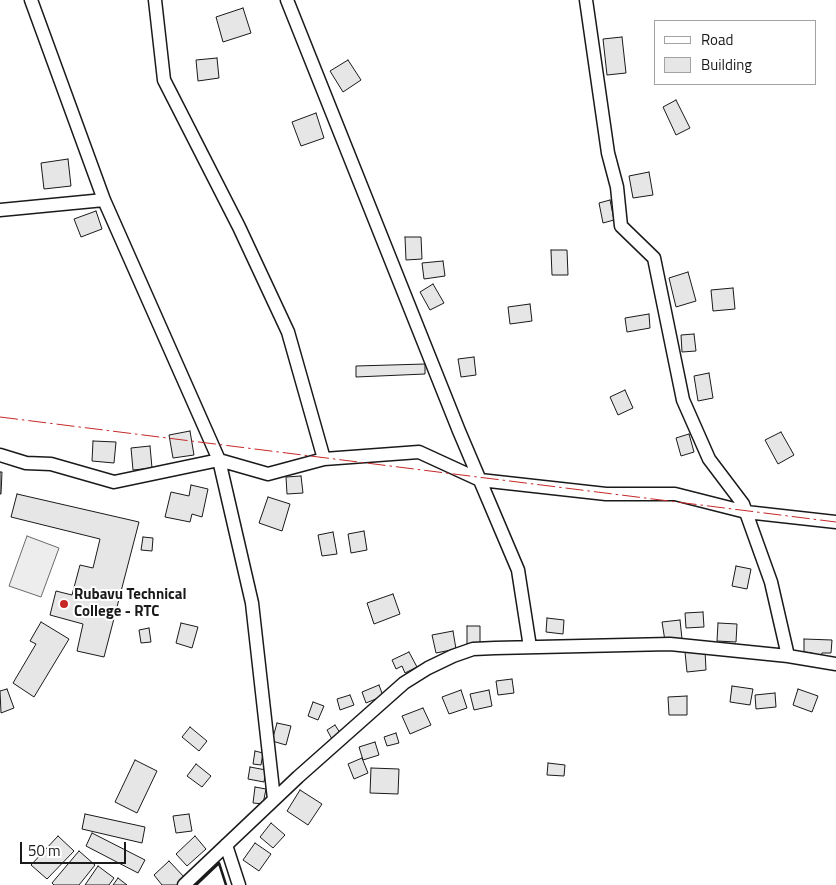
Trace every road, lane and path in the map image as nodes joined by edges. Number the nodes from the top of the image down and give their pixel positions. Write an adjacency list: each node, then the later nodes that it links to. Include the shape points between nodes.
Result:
1 (31, 0): 5 (street)
2 (154, 0): 8 (street, via 164,80 240,227 288,332)
3 (287, 0): 10 (street)
4 (586, 0): 11 (street, via 621,226 654,258 683,400 709,459)
5 (104, 200): 6 (street); 9 (street)
6 (0, 210)
7 (0, 454): 9 (street, via 26,463 51,464 114,482)
8 (324, 459): 9 (street, via 268,474); 10 (street, via 419,452)
9 (219, 460): 16 (street, via 252,604)
10 (480, 480): 11 (street, via 606,494 674,494); 13 (street, via 518,570)
11 (746, 512): 12 (street); 14 (street, via 771,582)
12 (836, 522)
13 (530, 647): 14 (street, via 670,644); 16 (street, via 473,649 428,668 404,683)
14 (788, 656): 15 (street)
15 (836, 664)
16 (274, 799): 17 (street)
17 (226, 845): 18 (street); 19 (street)
18 (184, 885)
19 (239, 885)

